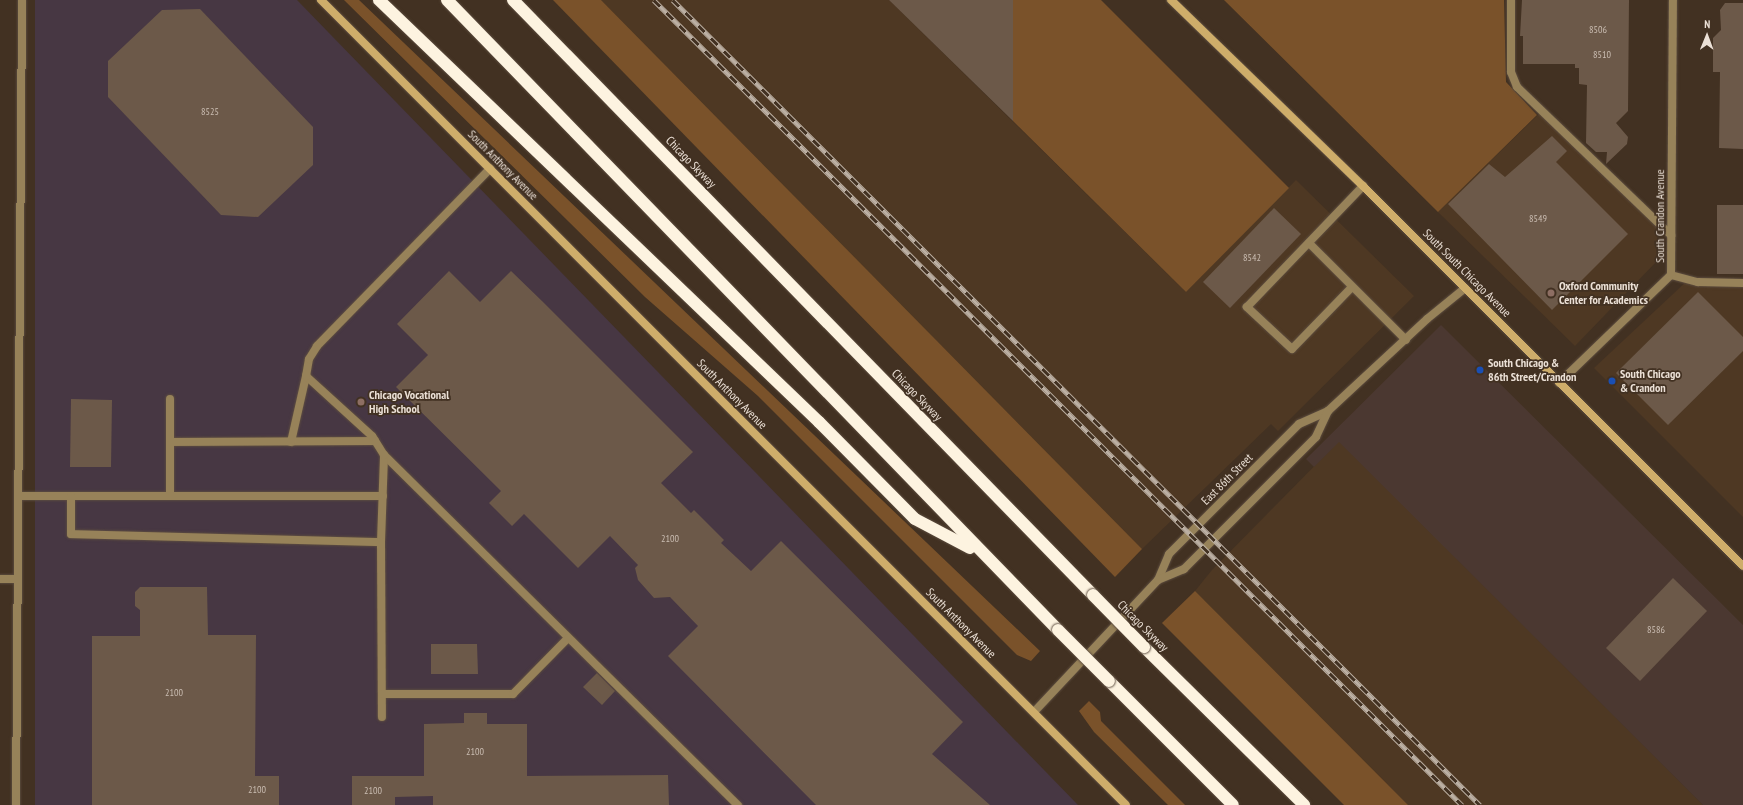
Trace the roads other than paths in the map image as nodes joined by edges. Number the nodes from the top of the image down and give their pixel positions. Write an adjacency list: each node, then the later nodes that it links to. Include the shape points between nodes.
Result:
1 (22, 0): 26 (street)
2 (321, 0): 9 (street, South Anthony Avenue)
3 (379, 0): 31 (highway, via 819,422 915,519)
4 (447, 0): 31 (highway)
5 (513, 0): 44 (highway, Chicago Skyway, bridge, via 1093,595)
6 (1170, 0): 10 (street, South South Chicago Avenue)
7 (1511, 0): 11 (street, via 1511,72 1517,87)
8 (1674, 0): 11 (street, South Crandon Avenue)
9 (490, 169): 18 (street, via 317,346 309,359); 38 (street, South Anthony Avenue)
10 (1362, 186): 12 (street); 16 (street, South South Chicago Avenue)
11 (1671, 235): 13 (street, South Crandon Avenue)
12 (1309, 243): 15 (street); 15 (street, via 1247,307 1292,349)
13 (1672, 275): 14 (street, via 1698,282); 19 (street, South Crandon Avenue)
14 (1743, 282)
15 (1352, 287): 17 (street)
16 (1465, 288): 17 (street, East 86th Street); 19 (street, South South Chicago Avenue)
17 (1406, 340): 21 (street, East 86th Street)
18 (306, 376): 22 (street); 24 (street)
19 (1559, 383): 32 (street, South South Chicago Avenue)
20 (170, 400): 23 (street)
21 (1328, 411): 35 (street, East 86th Street, via 1316,437 1184,569); 35 (street, East 86th Street, via 1299,424 1169,554)
22 (375, 441): 24 (street); 25 (street)
23 (170, 442): 24 (street); 28 (street)
24 (291, 442)
25 (384, 454): 29 (street); 36 (street)
26 (18, 496): 27 (street); 34 (street)
27 (71, 496): 28 (street); 30 (street, via 71,534)
28 (170, 496): 29 (street)
29 (382, 496): 30 (street)
30 (381, 542): 37 (street)
31 (980, 553): 43 (highway, bridge)
32 (1743, 566)
33 (0, 579): 34 (street)
34 (17, 579): 40 (street)
35 (1158, 580): 38 (street, East 86th Street)
36 (568, 638): 37 (street, via 513,694); 41 (street)
37 (382, 694): 39 (street)
38 (1034, 712): 42 (street, South Anthony Avenue)
39 (382, 716)
40 (16, 805)
41 (738, 805)
42 (1126, 805)
43 (1233, 805)
44 (1304, 805)

